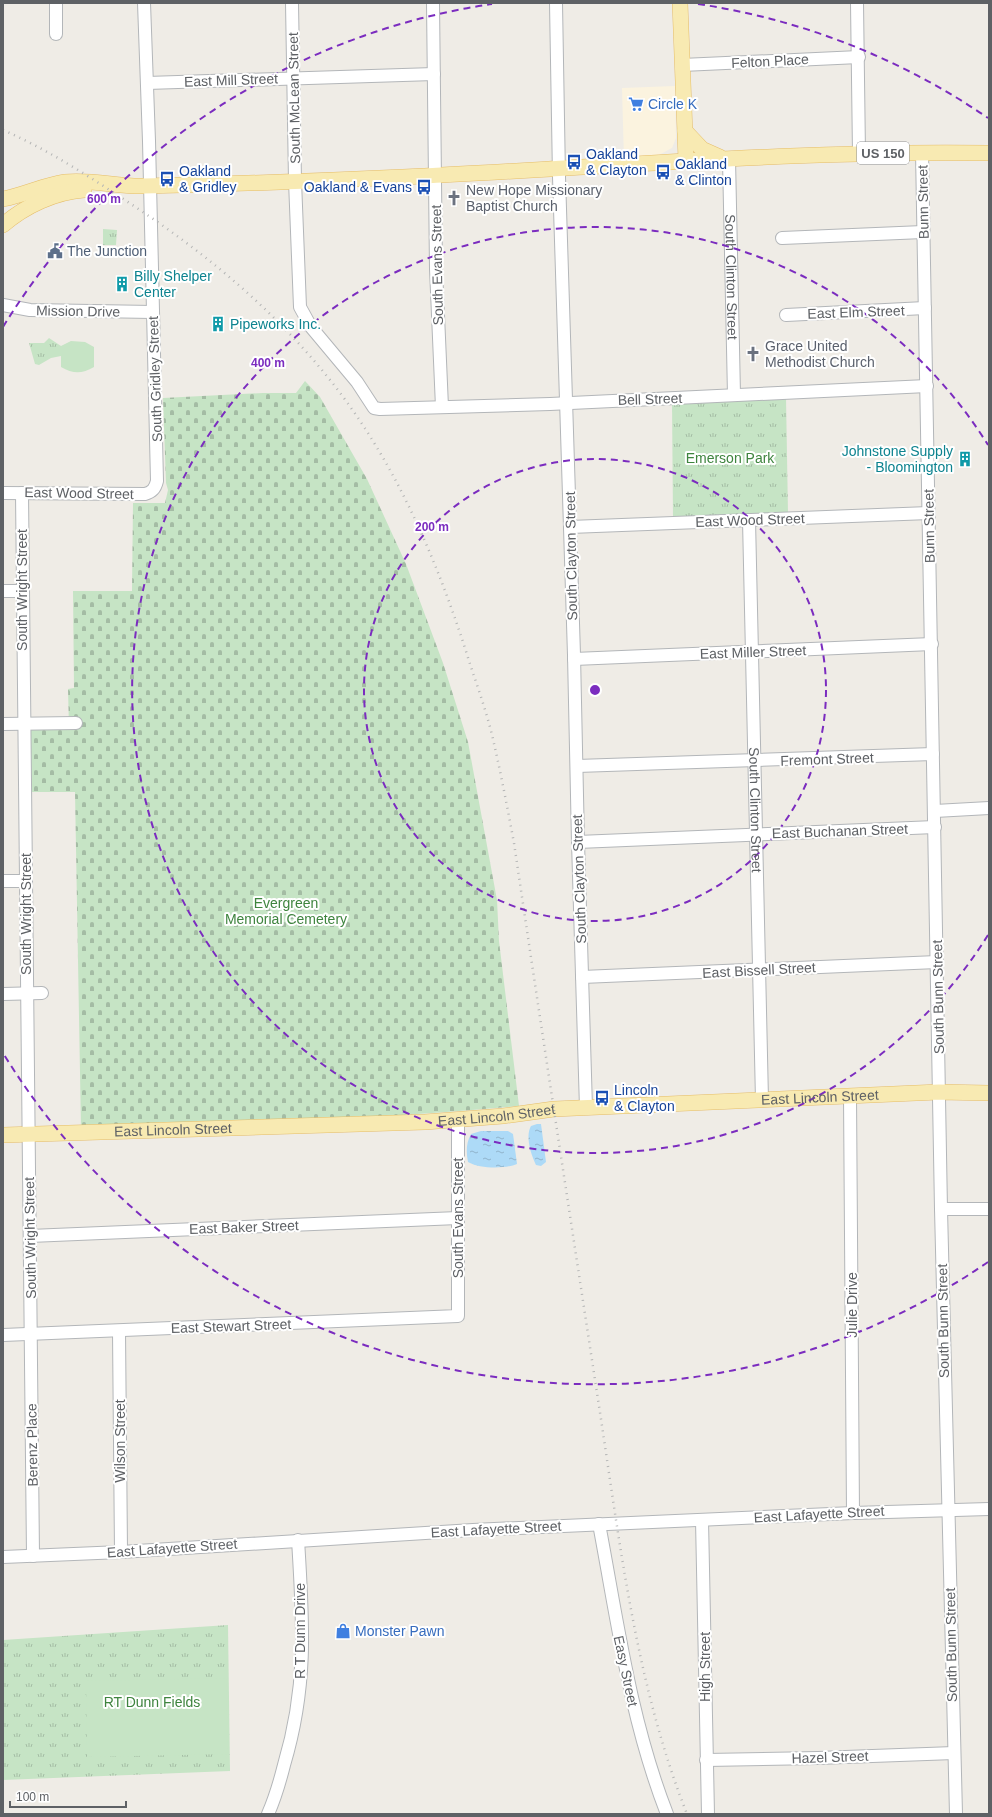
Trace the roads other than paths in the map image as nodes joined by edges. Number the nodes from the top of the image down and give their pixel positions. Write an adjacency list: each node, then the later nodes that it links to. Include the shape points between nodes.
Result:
1 (56, 3): 8 (street)
2 (144, 3): 13 (street, South Gridley Street)
3 (292, 3): 12 (street, South McLean Street)
4 (433, 3): 11 (street, South Evans Street)
5 (556, 3): 20 (street, South Clayton Street)
6 (680, 3): 10 (main road)
7 (857, 3): 9 (street)
8 (56, 34)
9 (859, 58): 10 (street, Felton Place); 17 (street)
10 (682, 65): 14 (main road)
11 (434, 74): 12 (street, East Mill Street); 21 (street, South Evans Street)
12 (293, 78): 13 (street, East Mill Street); 22 (street, South McLean Street)
13 (147, 83): 23 (street, South Gridley Street)
14 (685, 131): 18 (main road, via 702,149); 19 (main road)
15 (922, 152): 16 (main road, US 150); 17 (main road, US 150); 27 (street, Bunn Street)
16 (989, 153)
17 (859, 154): 18 (main road, US 150)
18 (727, 159): 19 (main road, US 150); 34 (street, South Clinton Street)
19 (686, 160): 20 (main road)
20 (559, 169): 21 (main road); 35 (street, South Clayton Street)
21 (435, 174): 22 (main road); 37 (street, South Evans Street)
22 (295, 181): 23 (main road); 36 (street, South McLean Street, via 300,307 311,328)
23 (150, 186): 24 (main road); 31 (street, South Gridley Street)
24 (123, 187): 25 (main road, via 96,182 65,182); 26 (main road, via 73,191 53,196 29,207)
25 (3, 199)
26 (3, 225)
27 (923, 232): 28 (street); 30 (street, Bunn Street)
28 (782, 238)
29 (3, 305): 31 (street, Mission Drive, via 30,310)
30 (925, 308): 32 (street, East Elm Street); 33 (street, Bunn Street)
31 (153, 312): 38 (street, South Gridley Street, via 157,481)
32 (786, 314)
33 (927, 386): 34 (street, Bell Street); 41 (street, Bunn Street)
34 (734, 395): 35 (street, Bell Street)
35 (567, 403): 37 (street, Bell Street); 43 (street, South Clayton Street)
36 (374, 408): 37 (street, Bell Street)
37 (442, 408)
38 (154, 489): 40 (street, East Wood Street, via 145,494)
39 (3, 493): 40 (street, East Wood Street)
40 (22, 493): 45 (street, South Wright Street)
41 (929, 513): 42 (street, East Wood Street); 46 (street, Bunn Street)
42 (748, 520): 43 (street, East Wood Street); 47 (street, South Clinton Street)
43 (570, 527): 48 (street, South Clayton Street)
44 (3, 591): 45 (street)
45 (22, 591): 50 (street, South Wright Street)
46 (932, 644): 47 (street, East Miller Street); 52 (street, Bunn Street)
47 (751, 652): 48 (street, East Miller Street); 53 (street, South Clinton Street)
48 (574, 659): 54 (street, South Clayton Street)
49 (3, 724): 50 (street)
50 (24, 724): 51 (street); 61 (street, South Wright Street)
51 (76, 724)
52 (933, 754): 53 (street, Fremont Street); 56 (street, Bunn Street)
53 (753, 762): 54 (street, Fremont Street, via 741,760); 58 (street, South Clinton Street)
54 (577, 766): 59 (street, South Clayton Street)
55 (989, 808): 56 (street)
56 (935, 811): 57 (street, Bunn Street)
57 (935, 827): 58 (street, East Buchanan Street); 62 (street, South Bunn Street)
58 (755, 835): 59 (street, East Buchanan Street); 63 (street, South Clinton Street)
59 (578, 842): 64 (street, South Clayton Street)
60 (3, 881): 61 (street)
61 (26, 881): 67 (street, South Wright Street)
62 (937, 962): 63 (street, East Bissell Street); 68 (street, South Bunn Street)
63 (759, 970): 64 (street, East Bissell Street); 71 (street, South Clinton Street)
64 (582, 977): 72 (street, South Clayton Street)
65 (42, 993): 67 (street)
66 (3, 994): 67 (street)
67 (26, 994): 75 (street, South Wright Street)
68 (939, 1092): 69 (main road, East Lincoln Street); 70 (main road, East Lincoln Street); 76 (street, South Bunn Street)
69 (989, 1093)
70 (850, 1096): 71 (main road, East Lincoln Street); 86 (street, Julie Drive)
71 (762, 1100): 72 (main road, East Lincoln Street)
72 (586, 1108): 73 (main road, East Lincoln Street)
73 (458, 1119): 75 (main road, East Lincoln Street); 78 (street, South Evans Street)
74 (3, 1135): 75 (main road, East Lincoln Street)
75 (28, 1135): 79 (street, South Wright Street)
76 (941, 1209): 77 (street); 84 (street, South Bunn Street)
77 (989, 1209)
78 (458, 1218): 79 (street, East Baker Street); 80 (street, South Evans Street)
79 (30, 1236): 83 (street, South Wright Street)
80 (458, 1316): 81 (street, East Stewart Street)
81 (119, 1331): 83 (street, East Stewart Street); 90 (street, Wilson Street)
82 (3, 1335): 83 (street, East Stewart Street)
83 (31, 1335): 91 (street, Berenz Place)
84 (948, 1509): 85 (street, East Lafayette Street); 86 (street, East Lafayette Street); 93 (street, South Bunn Street)
85 (989, 1509)
86 (853, 1513): 87 (street, East Lafayette Street)
87 (702, 1520): 88 (street, East Lafayette Street); 94 (street, High Street)
88 (599, 1524): 89 (street, East Lafayette Street); 96 (street, Easy Street, via 631,1701)
89 (298, 1540): 90 (street, East Lafayette Street); 95 (street, R T Dunn Drive, via 303,1627 300,1692 289,1751)
90 (120, 1552): 91 (street, East Lafayette Street)
91 (33, 1556): 92 (street, East Lafayette Street)
92 (3, 1557)
93 (954, 1753): 94 (street, Hazel Street); 98 (street, South Bunn Street)
94 (706, 1760): 97 (street, High Street)
95 (268, 1814)
96 (667, 1814)
97 (708, 1814)
98 (956, 1814)

